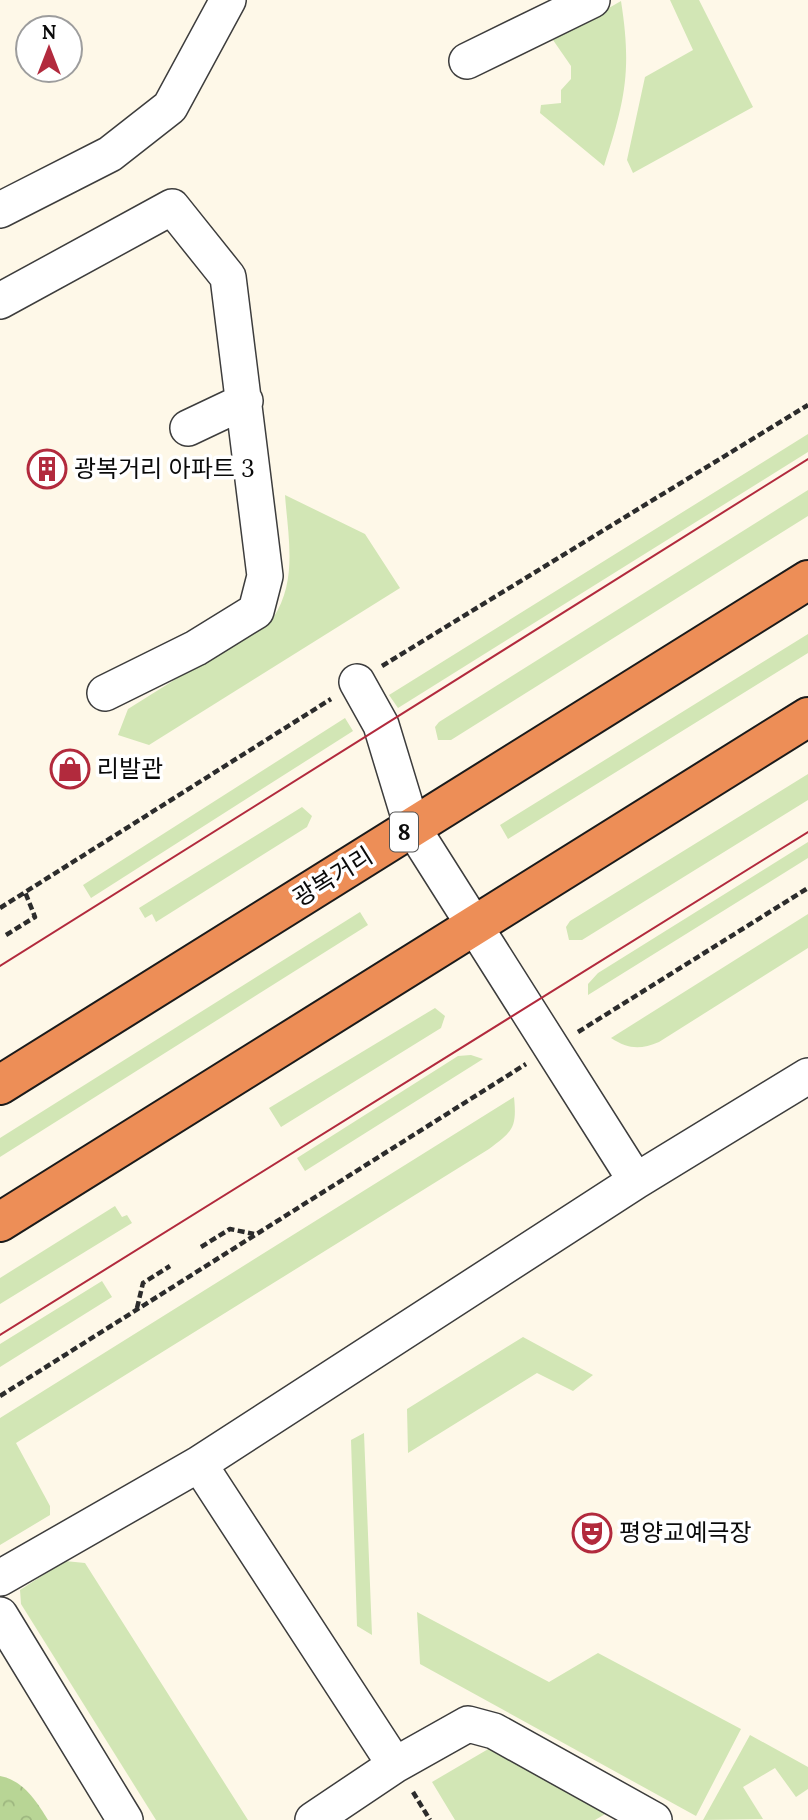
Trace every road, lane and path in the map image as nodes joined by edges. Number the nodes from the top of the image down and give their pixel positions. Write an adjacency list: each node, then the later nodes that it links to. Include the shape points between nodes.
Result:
1 (229, 0): 4 (street, via 170,107 110,154)
2 (592, 0): 3 (street)
3 (467, 61)
4 (0, 210)
5 (1, 299): 6 (street, via 172,208 228,277)
6 (245, 401): 8 (street); 11 (street, via 265,576 256,611 196,648)
7 (808, 405): 10 (path)
8 (188, 428)
9 (808, 580): 13 (highway, 광복거리 / 8)
10 (357, 682): 13 (street, via 381,725); 15 (path)
11 (105, 692)
12 (808, 717): 17 (highway)
13 (412, 827): 17 (street); 21 (highway, 광복거리 / 8)
14 (808, 888): 19 (path)
15 (25, 892): 16 (path); 18 (path, via 35,916)
16 (0, 908)
17 (474, 925): 19 (street); 23 (highway)
18 (5, 934)
19 (552, 1048): 22 (street); 24 (path)
20 (808, 1076): 22 (street)
21 (0, 1085)
22 (636, 1181): 29 (street)
23 (0, 1222)
24 (255, 1234): 25 (path, via 230,1229); 27 (path)
25 (201, 1247)
26 (170, 1266): 27 (path, via 144,1283)
27 (137, 1308): 28 (path)
28 (0, 1396)
29 (199, 1464): 30 (street); 32 (street)
30 (0, 1578)
31 (0, 1615): 33 (street)
32 (395, 1765): 34 (street); 35 (street, via 468,1724 494,1731)
33 (125, 1820)
34 (313, 1820)
35 (654, 1820)

